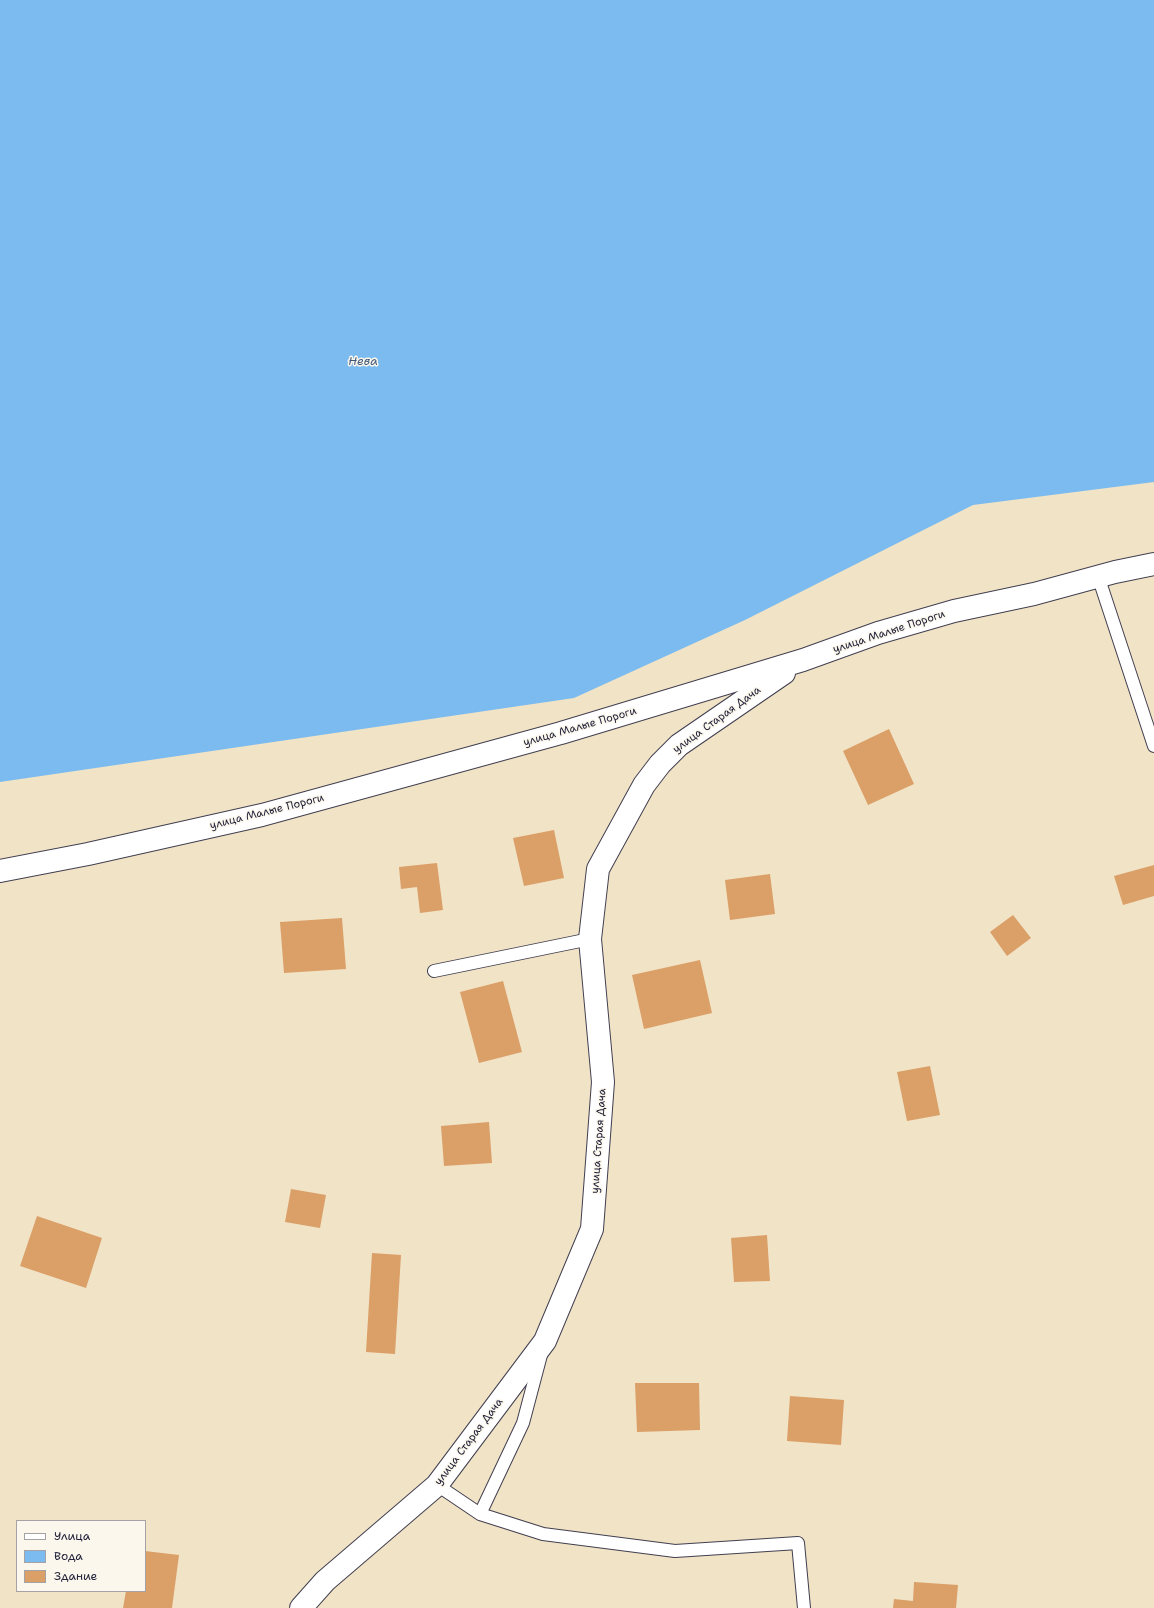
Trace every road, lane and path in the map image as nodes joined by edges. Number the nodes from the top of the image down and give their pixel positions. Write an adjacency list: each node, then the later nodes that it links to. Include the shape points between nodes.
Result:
1 (1154, 564): 2 (street, улица Малые Пороги)
2 (1098, 576): 3 (street, улица Малые Пороги, via 878,633); 4 (lane)
3 (803, 660): 5 (street, улица Малые Пороги, via 561,733 270,813); 6 (street, улица Старая Дача, via 679,745 644,785 598,869)
4 (1154, 746)
5 (0, 871)
6 (590, 939): 7 (lane); 8 (street, улица Старая Дача, via 603,1082 592,1229)
7 (434, 971)
8 (545, 1341): 9 (street, улица Старая Дача); 10 (lane, via 523,1423)
9 (437, 1485): 10 (lane); 11 (street, улица Старая Дача, via 325,1581)
10 (480, 1514): 12 (lane, via 543,1534 675,1551 798,1543)
11 (301, 1608)
12 (804, 1608)

